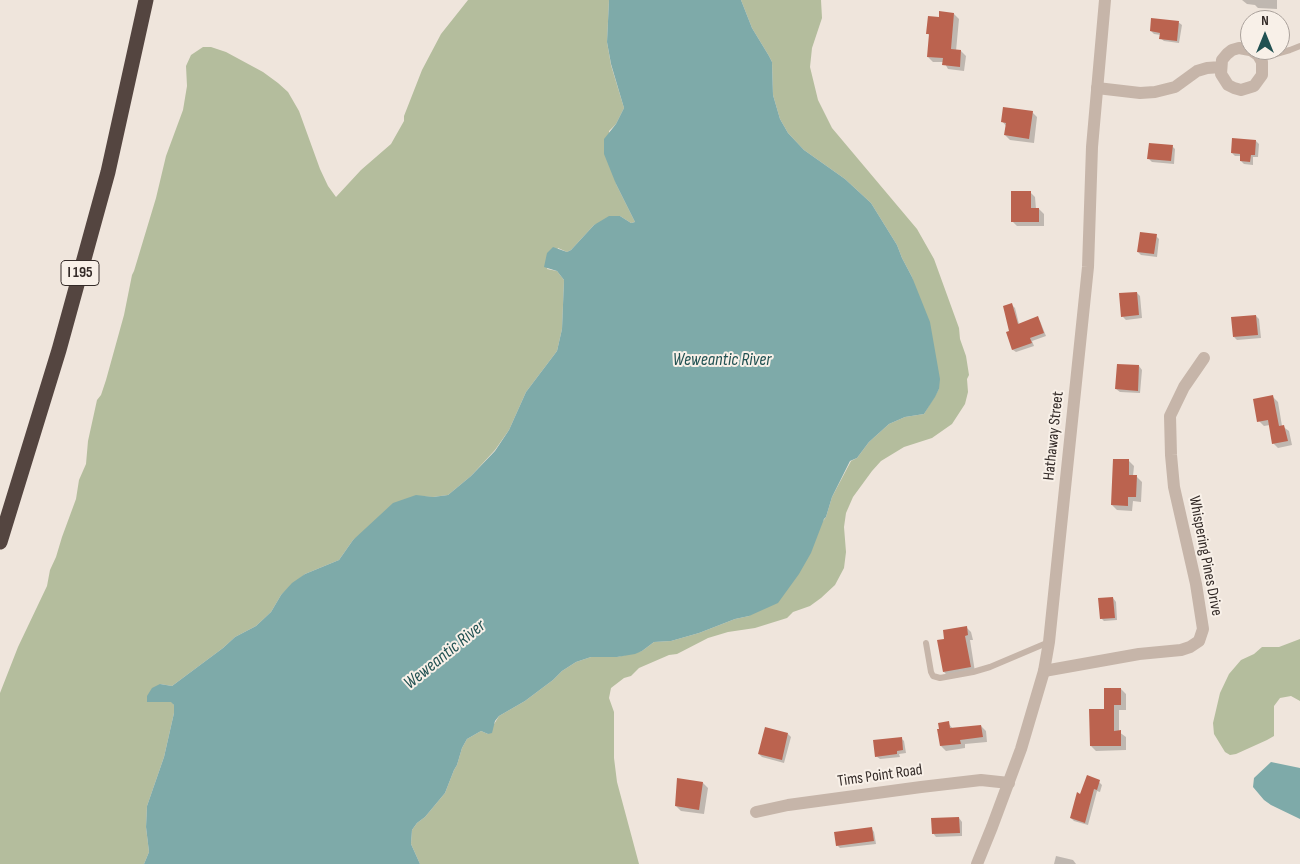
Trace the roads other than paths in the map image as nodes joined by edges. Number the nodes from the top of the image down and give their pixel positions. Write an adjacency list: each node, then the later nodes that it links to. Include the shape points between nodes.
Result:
1 (146, 0): 8 (highway, I 195, via 108,172 59,350)
2 (1105, 0): 6 (street, Hathaway Street)
3 (1240, 48): 5 (street, via 1226,54)
4 (1258, 60): 5 (street, via 1263,68 1262,75 1248,89 1228,85 1221,74)
5 (1221, 67): 6 (street, via 1202,70 1175,87 1155,92)
6 (1097, 88): 9 (street, Hathaway Street, via 1088,266)
7 (1204, 358): 11 (street, Whispering Pines Drive, via 1184,387 1170,416 1174,487 1203,629 1199,641 1181,650)
8 (0, 542)
9 (1049, 642): 10 (lane, via 990,667 940,678 931,672); 11 (street, Hathaway Street)
10 (926, 643)
11 (1044, 670): 12 (street, Hathaway Street)
12 (1009, 783): 13 (street, Tims Point Road, via 981,780 921,786); 14 (street, Hathaway Street)
13 (756, 812)
14 (977, 864)

